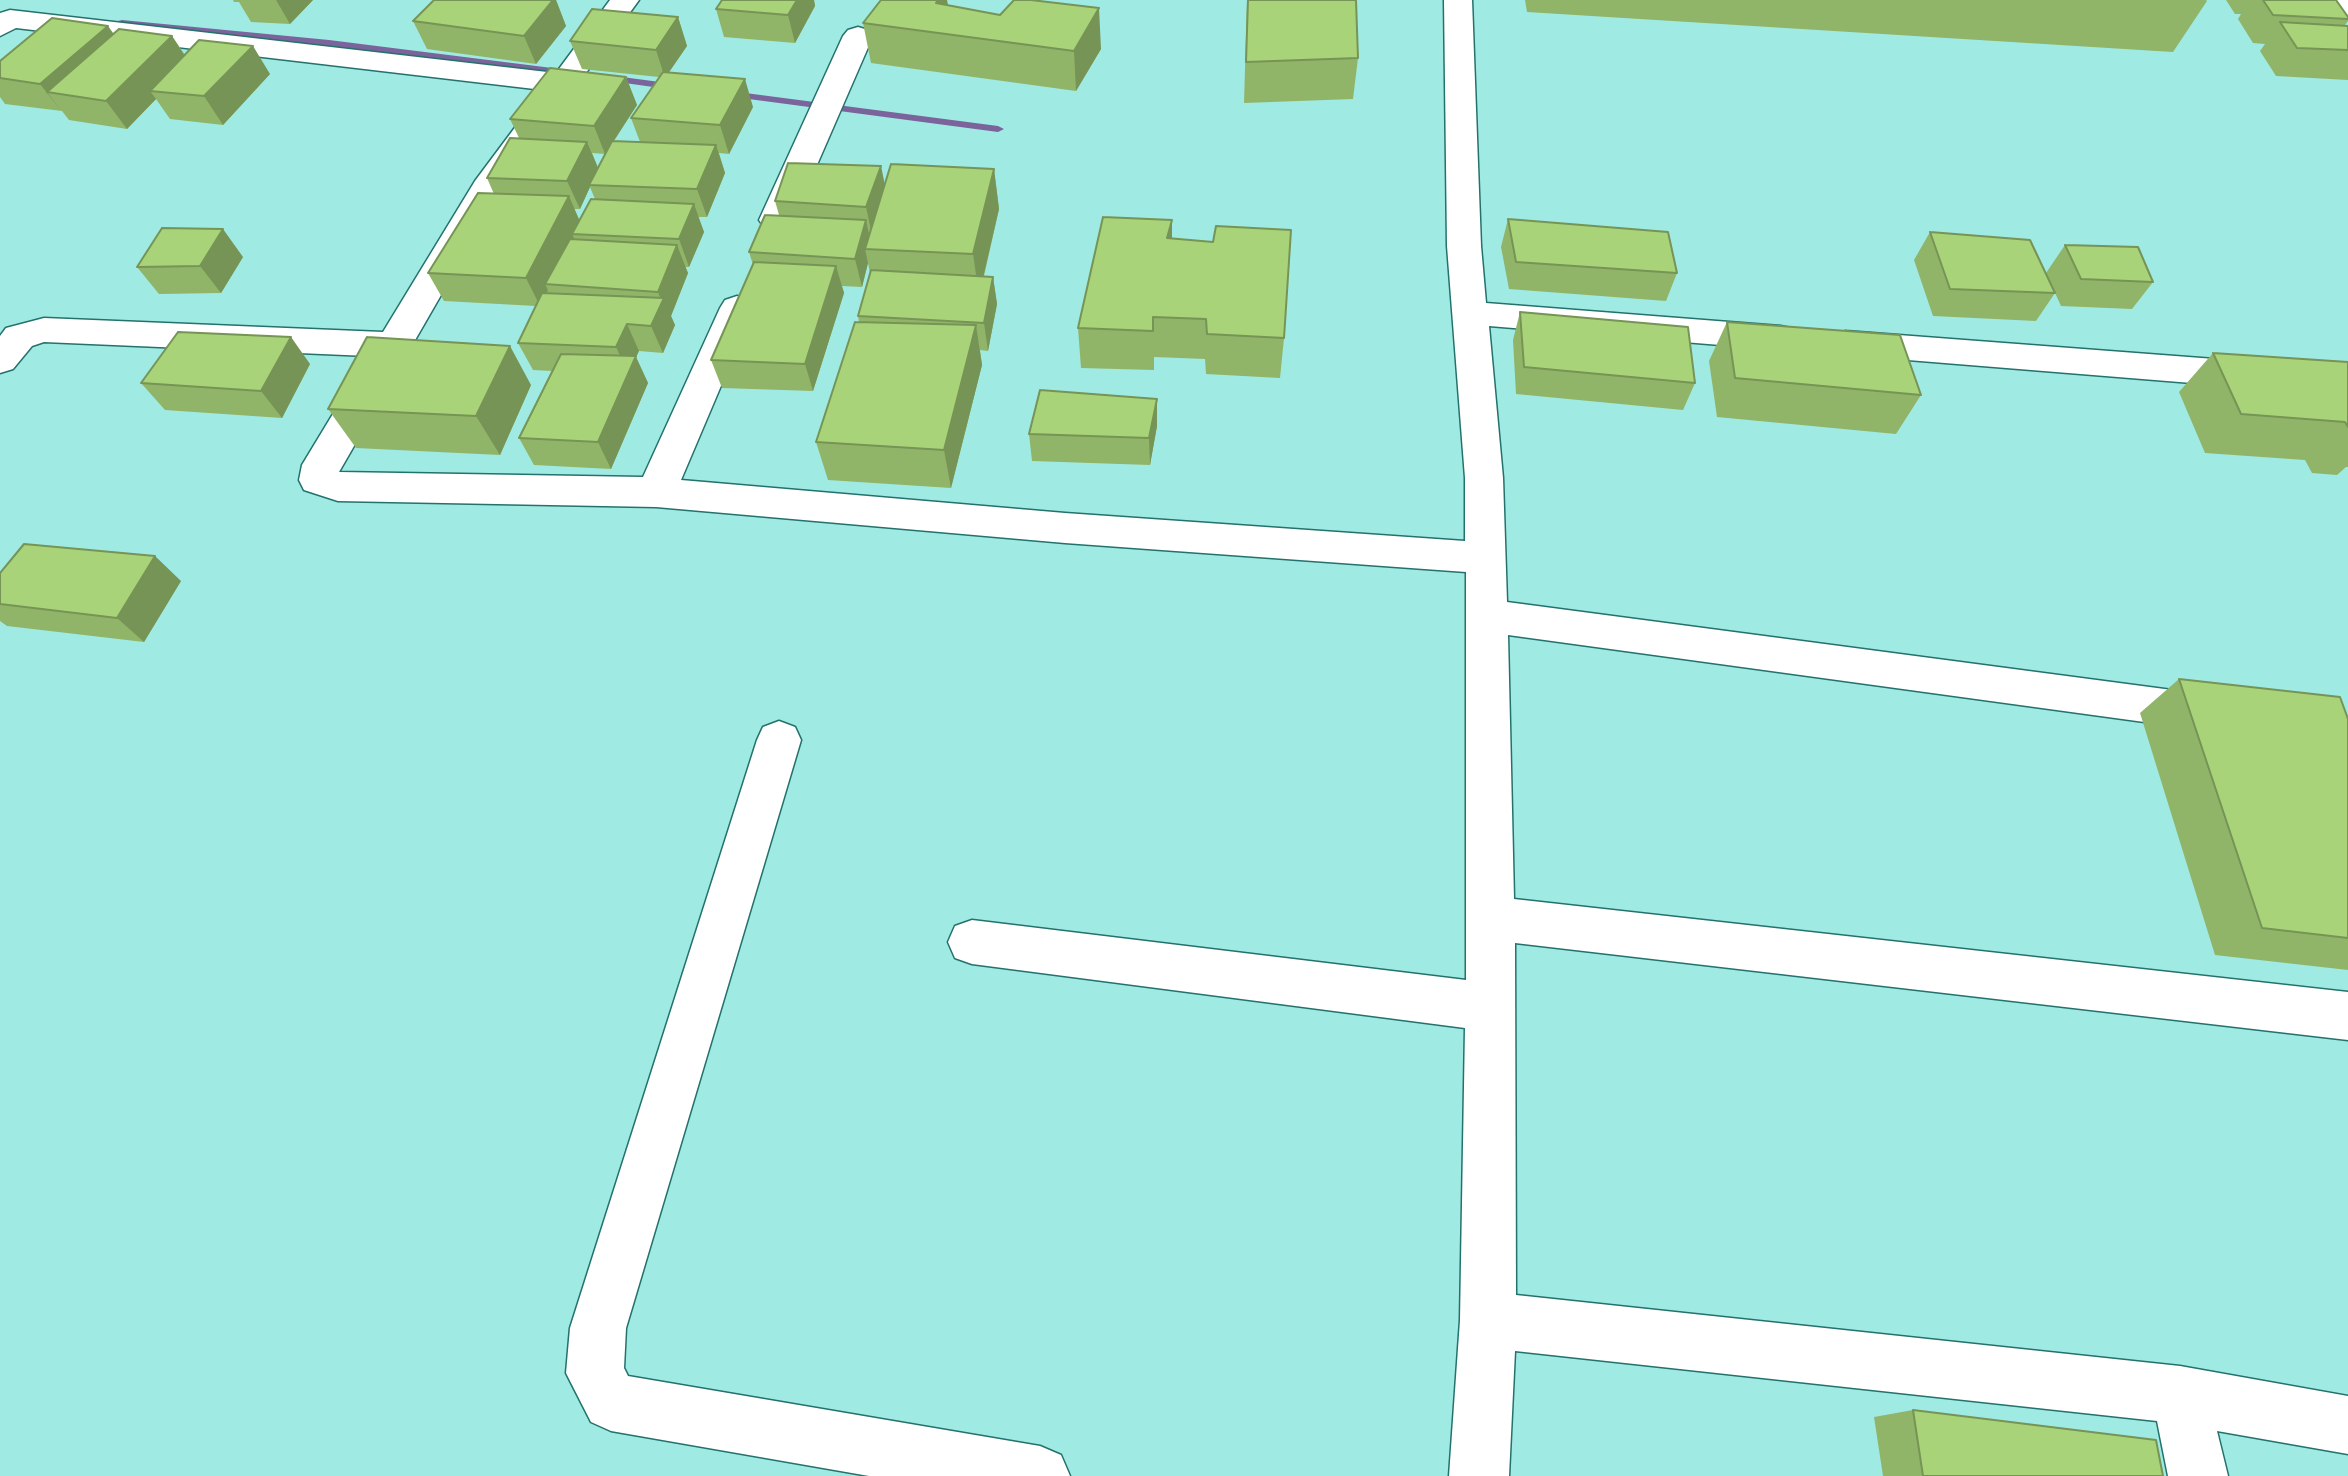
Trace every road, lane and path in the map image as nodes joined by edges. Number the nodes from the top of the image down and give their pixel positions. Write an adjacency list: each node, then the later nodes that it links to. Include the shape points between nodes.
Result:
1 (625, 0): 7 (street)
2 (1458, 0): 8 (street)
3 (2344, 0): 4 (street)
4 (2348, 6)
5 (0, 27): 7 (street, via 10,19)
6 (858, 36): 12 (street)
7 (564, 83): 9 (street, via 491,181)
8 (1469, 313): 11 (street); 13 (street, via 1484,478)
9 (396, 345): 10 (street, via 44,330 19,337); 12 (street, via 321,465 318,480 338,487)
10 (0, 360)
11 (2241, 374)
12 (656, 492): 13 (street)
13 (1484, 558): 14 (street)
14 (1487, 616): 15 (street); 17 (street)
15 (2211, 713)
16 (779, 740): 24 (street, via 598,1328 595,1373 611,1402)
17 (1491, 918): 19 (street); 20 (street)
18 (972, 942): 19 (street)
19 (1490, 1007): 21 (street)
20 (2348, 1016)
21 (1488, 1320): 22 (street); 25 (street)
22 (2180, 1395): 23 (street); 26 (street)
23 (2348, 1425)
24 (1040, 1476)
25 (1479, 1476)
26 (2198, 1476)

